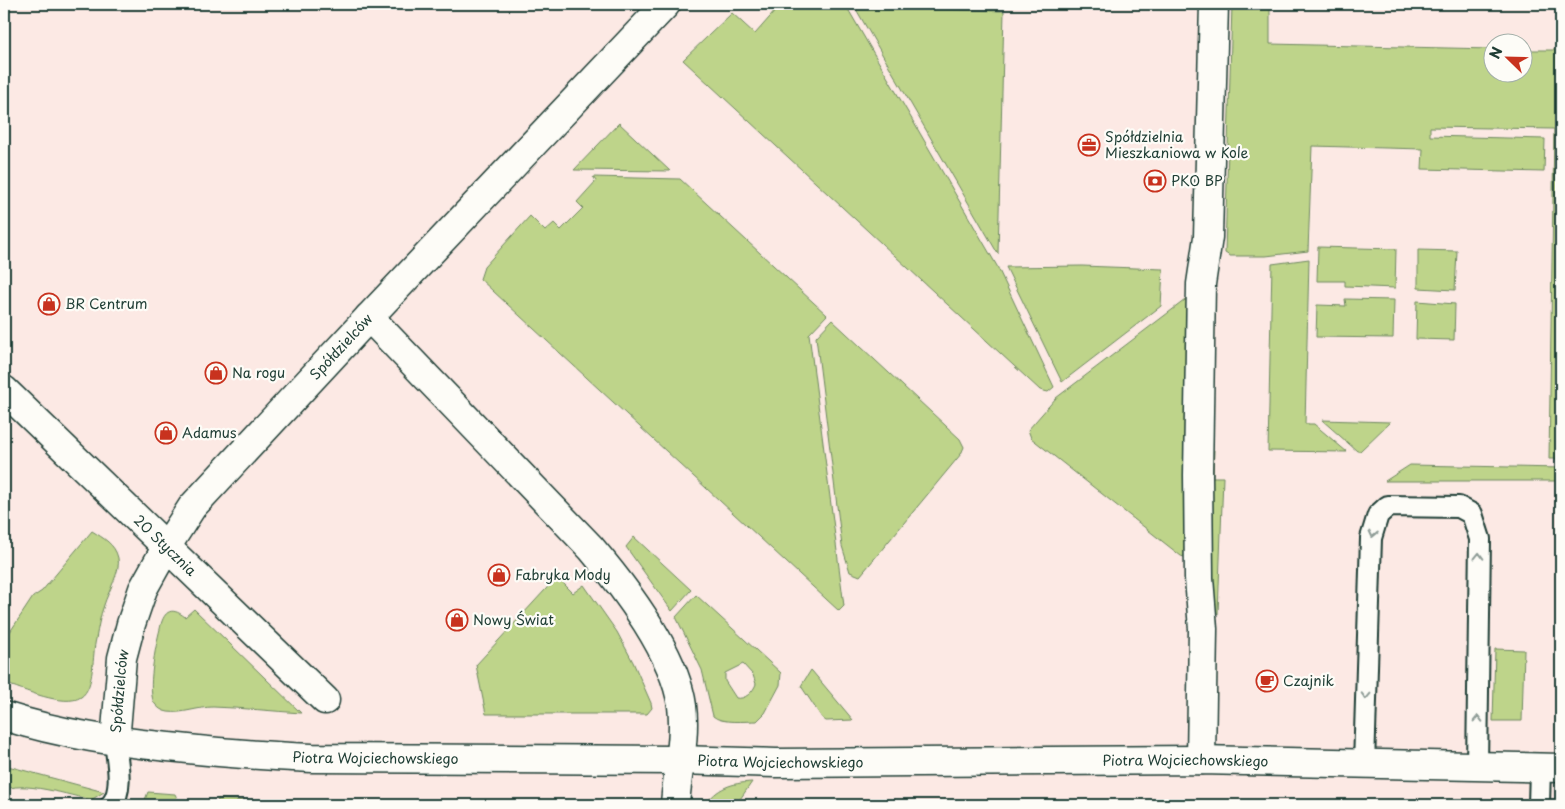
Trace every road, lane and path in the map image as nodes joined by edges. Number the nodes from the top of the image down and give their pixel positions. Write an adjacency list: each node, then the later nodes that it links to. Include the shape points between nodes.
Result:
1 (666, 4): 3 (street, Spółdzielców)
2 (1214, 4): 10 (street, via 1208,237 1201,284 1198,474 1203,629)
3 (369, 317): 5 (street, Spółdzielców, via 192,507); 9 (street, via 592,548 616,578 664,653 678,684 682,707)
4 (4, 390): 5 (street, 20 Stycznia)
5 (166, 546): 6 (street, 20 Stycznia); 8 (street, Spółdzielców, via 143,589 130,624 122,658)
6 (326, 700)
7 (4, 716): 8 (street, Piotra Wojciechowskiego)
8 (115, 742): 9 (street, Piotra Wojciechowskiego, via 312,758); 14 (lane, via 119,779)
9 (679, 760): 10 (street, Piotra Wojciechowskiego, via 776,763); 15 (street)
10 (1200, 760): 11 (street, Piotra Wojciechowskiego)
11 (1364, 765): 12 (street, Piotra Wojciechowskiego); 12 (lane, one-way to 11, via 1480,539 1472,514 1459,507 1388,506 1378,515 1371,538)
12 (1477, 767): 13 (street, Piotra Wojciechowskiego)
13 (1550, 768): 16 (lane)
14 (111, 805)
15 (675, 805)
16 (1539, 805)

